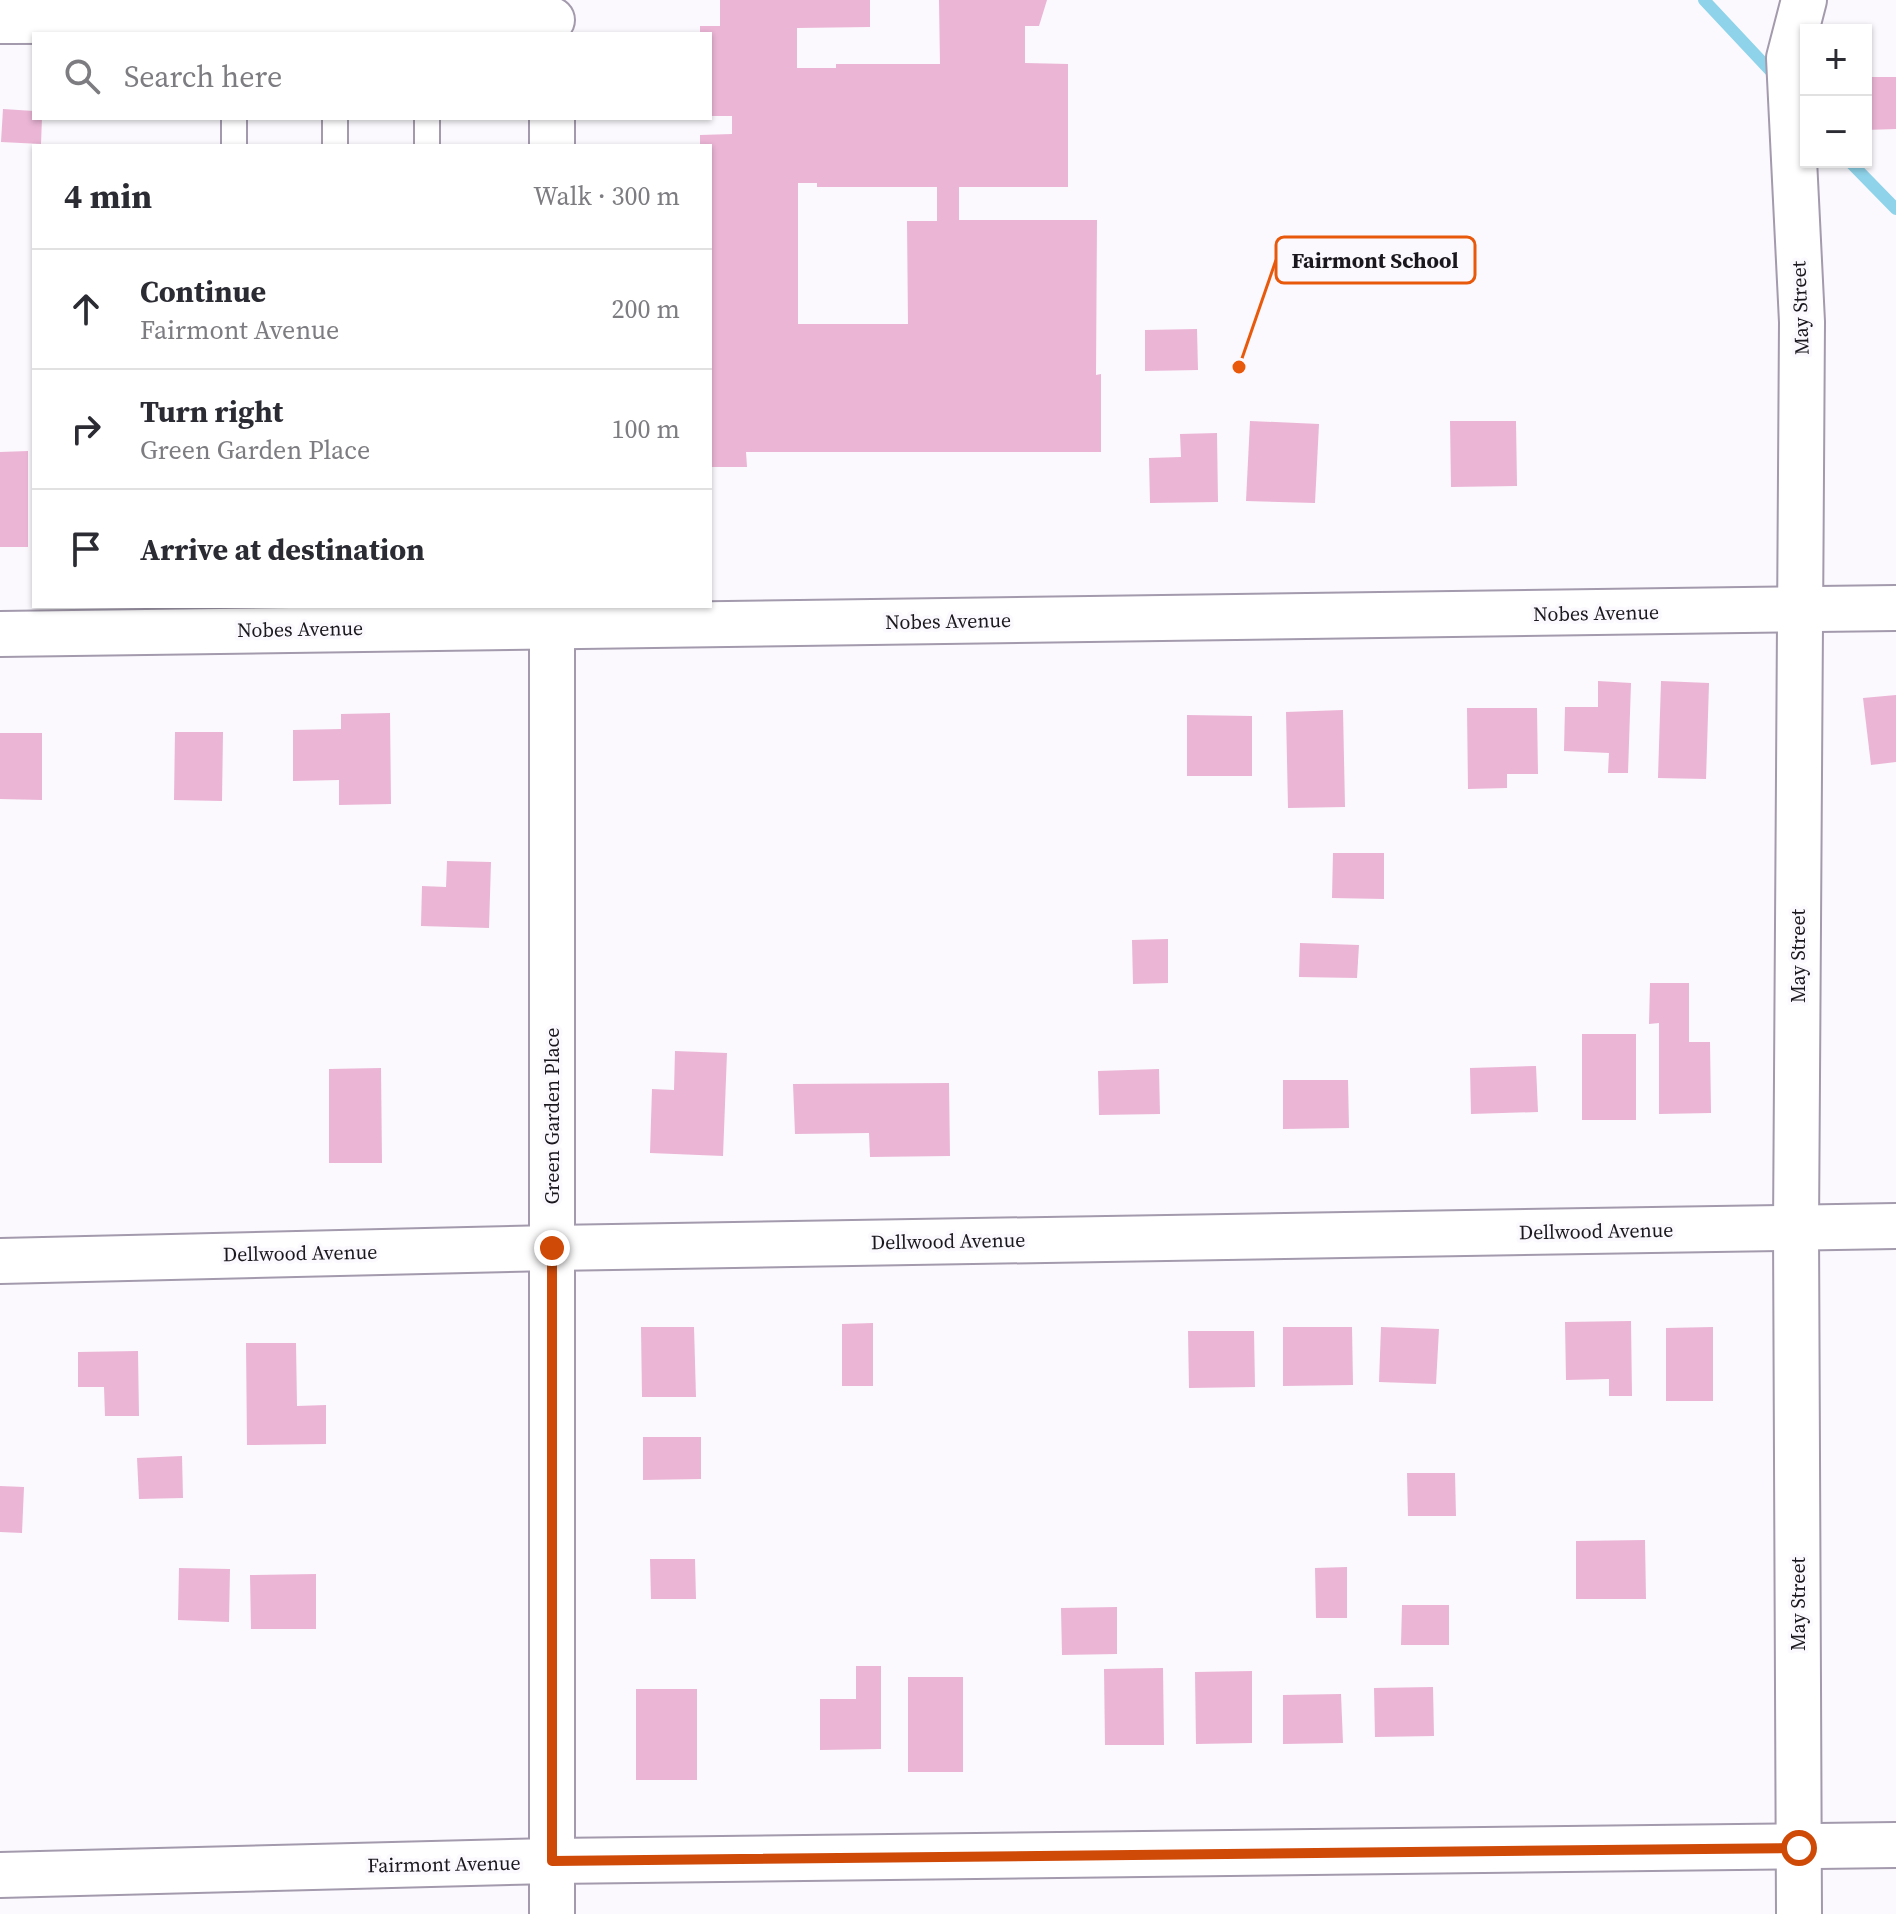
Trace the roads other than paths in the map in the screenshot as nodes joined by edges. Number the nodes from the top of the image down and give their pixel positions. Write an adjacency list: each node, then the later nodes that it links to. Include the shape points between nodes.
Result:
1 (1804, 0): 16 (street, May Street, via 1789,58 1802,322)
2 (552, 18): 6 (street)
3 (0, 21): 4 (street)
4 (234, 27): 5 (street)
5 (335, 27): 6 (street)
6 (428, 27)
7 (234, 120): 11 (lane)
8 (335, 120): 12 (lane)
9 (427, 120): 13 (lane)
10 (552, 120): 14 (street)
11 (234, 144)
12 (335, 144)
13 (427, 144)
14 (552, 144)
15 (1896, 608): 16 (street, Nobes Avenue)
16 (1801, 611): 17 (street, Nobes Avenue); 21 (street, May Street)
17 (552, 616): 18 (street, Nobes Avenue); 22 (street, Green Garden Place)
18 (427, 617): 19 (street, Nobes Avenue)
19 (0, 634)
20 (1896, 1226): 21 (street, Dellwood Avenue)
21 (1796, 1228): 22 (street, Dellwood Avenue); 25 (street, May Street)
22 (552, 1248): 23 (street, Dellwood Avenue); 26 (street, Green Garden Place)
23 (0, 1261)
24 (1896, 1845): 25 (street, Fairmont Avenue)
25 (1799, 1848): 26 (street, Fairmont Avenue); 29 (street, May Street)
26 (552, 1861): 27 (street, Fairmont Avenue); 28 (street, Green Garden Place)
27 (0, 1875)
28 (552, 1914)
29 (1799, 1914)

